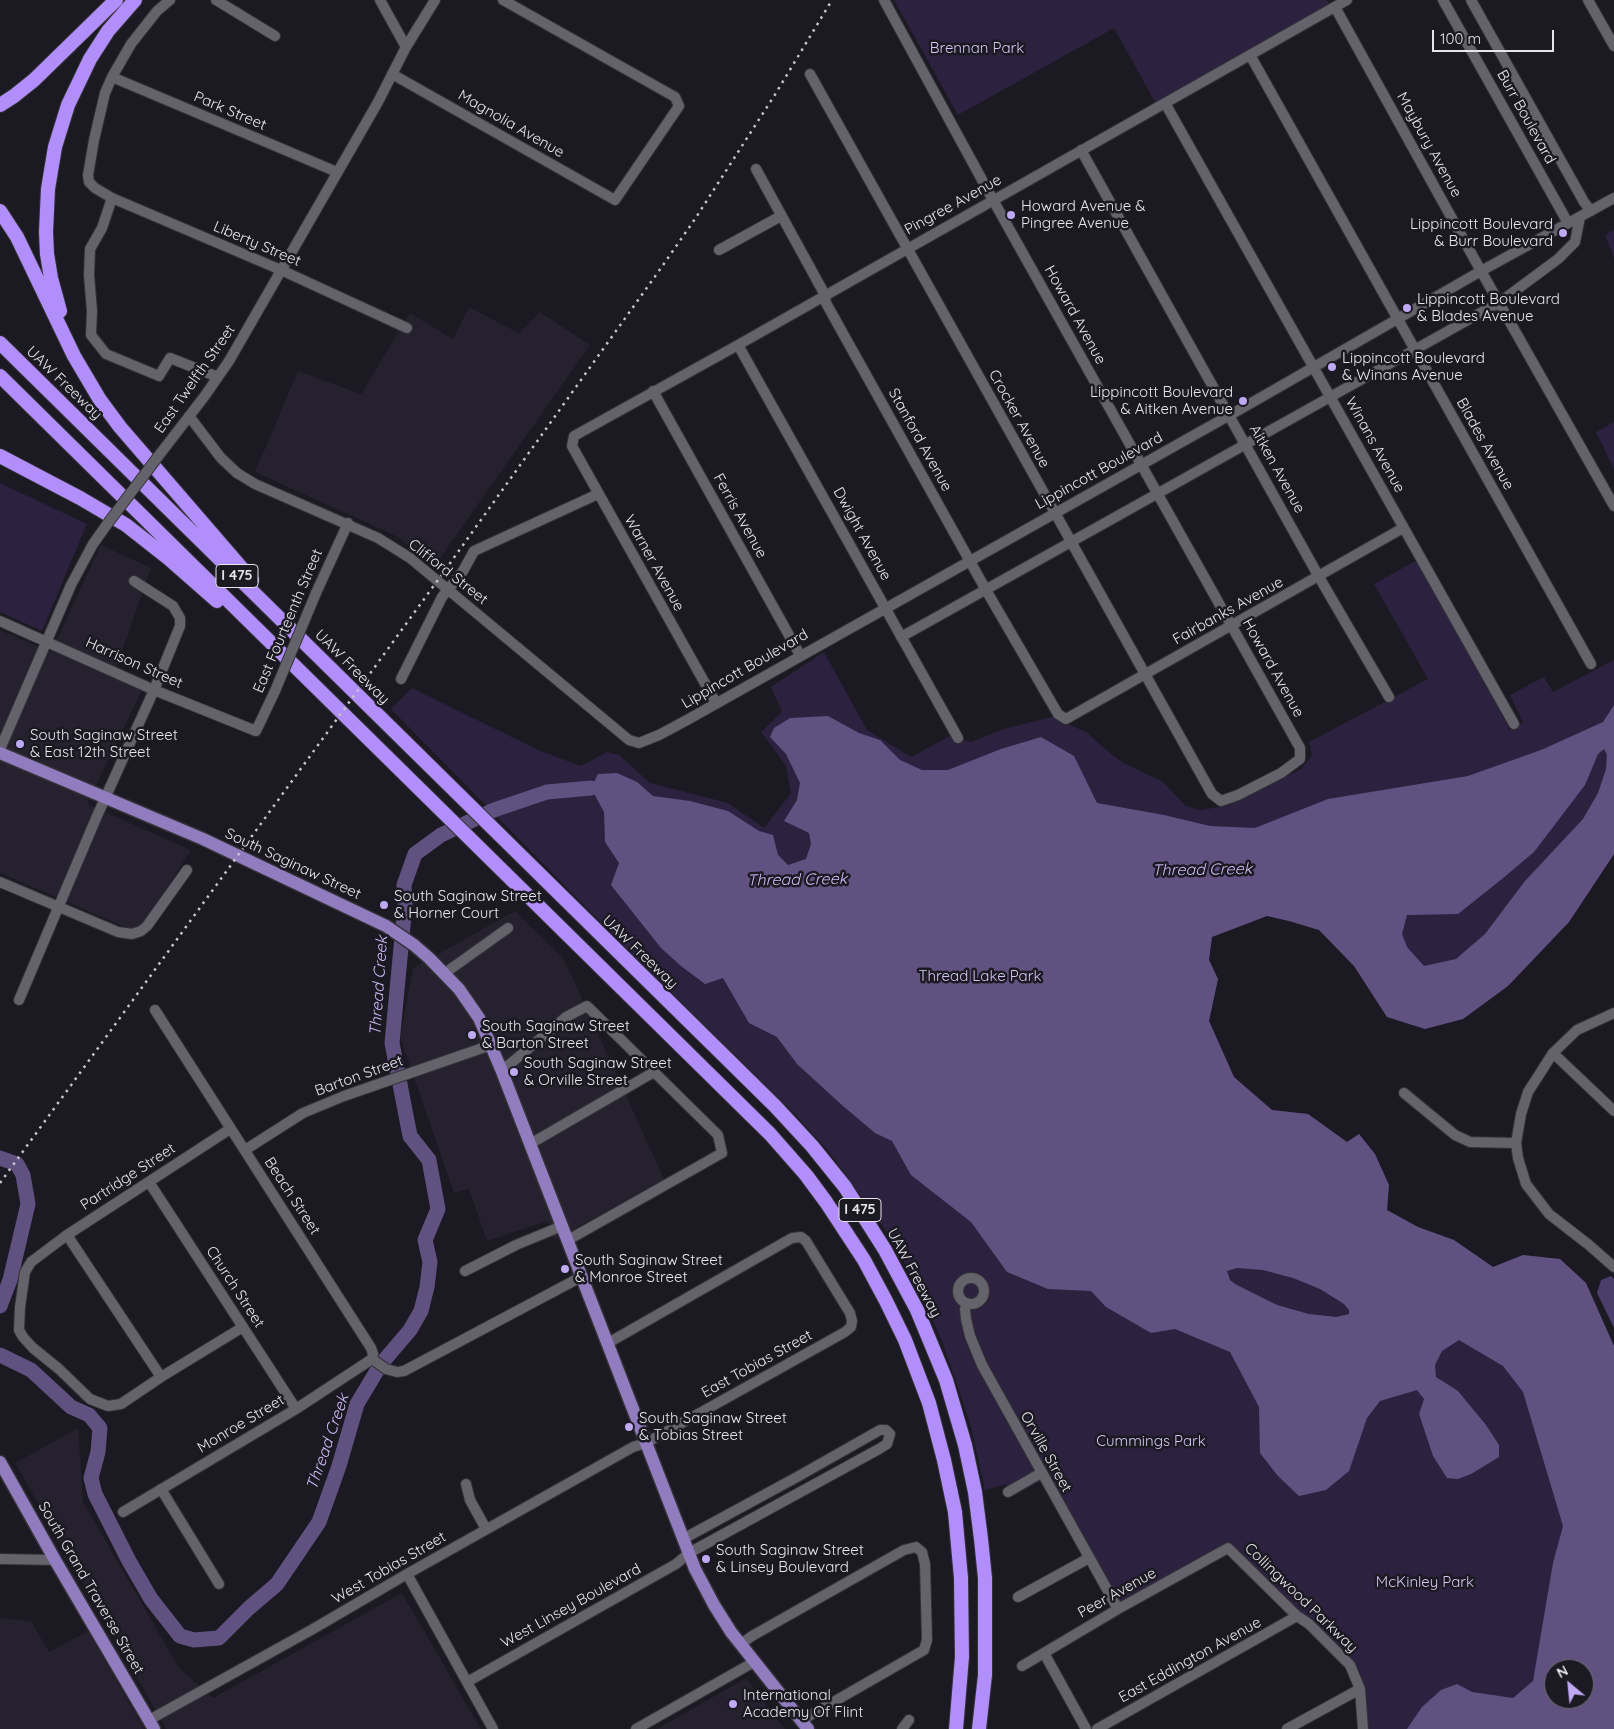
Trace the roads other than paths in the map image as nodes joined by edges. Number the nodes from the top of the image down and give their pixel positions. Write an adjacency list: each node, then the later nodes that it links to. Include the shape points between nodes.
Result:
1 (116, 0): 22 (highway, via 34,80)
2 (134, 0): 48 (highway, via 108,31 78,83 60,126 48,189 46,232 51,278 61,315)
3 (170, 0): 20 (street, via 131,44)
4 (216, 0): 14 (street)
5 (380, 0): 16 (street)
6 (435, 0): 16 (street, East Twelfth Street)
7 (503, 0): 18 (street, Magnolia Avenue, via 675,96 680,106 615,200)
8 (884, 0): 28 (street, Howard Avenue)
9 (1347, 0): 13 (street, Pingree Avenue)
10 (1443, 0): 33 (street, Burr Boulevard)
11 (1471, 0): 30 (street, Burr Boulevard)
12 (1588, 0): 15 (street)
13 (1335, 7): 17 (street, Pingree Avenue); 37 (street, Maybury Avenue)
14 (275, 36)
15 (1614, 46)
16 (406, 47): 18 (street, East Twelfth Street)
17 (1250, 55): 21 (street, Pingree Avenue); 40 (street, Blades Avenue)
18 (392, 74): 25 (street, East Twelfth Street)
19 (810, 74): 34 (street, Crocker Avenue)
20 (112, 77): 25 (street, Park Street); 26 (street, Liberty Street, via 105,93 88,175 95,188)
21 (1165, 103): 23 (street, Pingree Avenue); 45 (street, Winans Avenue)
22 (0, 105)
23 (1081, 150): 28 (street, Pingree Avenue); 51 (street, Aitken Avenue)
24 (756, 169): 31 (street, Stanford Avenue)
25 (337, 172): 36 (street, East Twelfth Street)
26 (112, 198): 36 (street, Liberty Street); 47 (street, via 102,228 90,249 92,335 106,354 159,376 170,358)
27 (1614, 198): 30 (street, Lippincott Boulevard)
28 (993, 200): 34 (street, Pingree Avenue); 56 (street, Howard Avenue)
29 (0, 211): 48 (highway, via 17,237)
30 (1591, 211): 32 (street, Lippincott Boulevard)
31 (781, 216): 35 (street); 38 (street, Stanford Avenue)
32 (1580, 217): 33 (street, Lippincott Boulevard); 39 (street, via 1575,242 1558,259)
33 (1568, 223): 37 (street, Lippincott Boulevard)
34 (906, 248): 38 (street, Pingree Avenue); 60 (street, Crocker Avenue)
35 (719, 250)
36 (281, 270): 41 (street, Liberty Street); 47 (street, East Twelfth Street)
37 (1481, 271): 39 (street, Maybury Avenue); 40 (street, Lippincott Boulevard)
38 (825, 295): 43 (street, Pingree Avenue); 64 (street, Stanford Avenue, via 826,303)
39 (1500, 302): 44 (street); 59 (street, Maybury Avenue)
40 (1399, 319): 44 (street, Blades Avenue); 45 (street, Lippincott Boulevard)
41 (407, 328)
42 (0, 343): 75 (highway, UAW Freeway / I 475)
43 (738, 345): 49 (street, Pingree Avenue); 69 (street, Dwight Avenue)
44 (1415, 349): 50 (street); 76 (street, Blades Avenue)
45 (1314, 367): 50 (street, Winans Avenue); 51 (street, Lippincott Boulevard)
46 (0, 376): 77 (highway, I 475)
47 (218, 377): 52 (street, East Twelfth Street)
48 (89, 384): 75 (highway, via 120,427)
49 (653, 391): 53 (street, Pingree Avenue); 74 (street, Ferris Avenue)
50 (1330, 396): 54 (street); 62 (street, Winans Avenue)
51 (1229, 415): 54 (street, Aitken Avenue); 56 (street, Lippincott Boulevard)
52 (189, 416): 61 (street, Clifford Street, via 229,466 245,479); 73 (street, East Twelfth Street, bridge, via 108,523 80,567)
53 (574, 436): 58 (street, Warner Avenue, via 572,446)
54 (1246, 444): 57 (street); 65 (street, Aitken Avenue)
55 (0, 456): 77 (highway, via 126,525)
56 (1141, 465): 57 (street, Howard Avenue); 60 (street, Lippincott Boulevard)
57 (1158, 493): 63 (street); 71 (street, Howard Avenue)
58 (598, 494): 67 (street, via 474,551); 82 (street, Warner Avenue)
59 (1614, 506)
60 (1055, 514): 63 (street, Crocker Avenue); 64 (street, Lippincott Boulevard)
61 (348, 523): 67 (street, Clifford Street, via 410,558); 85 (street, East Fourteenth Street, bridge)
62 (1403, 528): 65 (street, Fairbanks Avenue); 84 (street, Winans Avenue)
63 (1071, 542): 68 (street); 78 (street, Crocker Avenue)
64 (971, 560): 68 (street, Stanford Avenue); 69 (street, Lippincott Boulevard)
65 (1319, 577): 71 (street, Fairbanks Avenue); 81 (street, Aitken Avenue)
66 (134, 581): 80 (street, via 173,606 180,618 180,626)
67 (448, 589): 79 (street); 87 (street, Clifford Street)
68 (986, 590): 72 (street); 83 (street, Stanford Avenue, via 1058,714)
69 (885, 608): 72 (street, Dwight Avenue); 74 (street, Lippincott Boulevard)
70 (0, 621): 73 (street, Harrison Street)
71 (1232, 625): 78 (street, Fairbanks Avenue); 91 (street, Howard Avenue, via 1300,748 1300,759 1282,774)
72 (902, 637): 86 (street, Dwight Avenue)
73 (47, 641): 80 (street, Harrison Street); 88 (street, East Twelfth Street)
74 (800, 656): 82 (street, Lippincott Boulevard)
75 (321, 660): 157 (highway, UAW Freeway / I 475, via 800,1133 845,1187 867,1220 897,1271 928,1336 946,1380 965,1445 975,1492 986,1613 985,1675)
76 (1591, 664)
77 (298, 669): 156 (highway, I 475, via 770,1134 826,1202 877,1283 905,1340 929,1403 951,1494 960,1564 962,1621)
78 (1145, 674): 83 (street, Fairbanks Avenue); 91 (street, Crocker Avenue, via 1212,794)
79 (400, 679)
80 (154, 690): 85 (street, Harrison Street); 90 (street)
81 (1389, 697)
82 (716, 703): 87 (street, Lippincott Boulevard, via 659,735 639,743)
83 (1066, 719)
84 (1514, 724)
85 (256, 731)
86 (958, 738)
87 (629, 740)
88 (0, 749)
89 (0, 753): 90 (main road, South Saginaw Street)
90 (105, 798): 94 (street); 96 (main road, South Saginaw Street, via 238,855 386,926 414,945)
91 (1221, 801)
92 (187, 870): 94 (street, via 147,926 138,932 123,933)
93 (0, 882): 94 (street)
94 (59, 906): 97 (street)
95 (508, 928): 96 (street)
96 (445, 973): 100 (main road, South Saginaw Street, via 470,1003)
97 (19, 1000)
98 (155, 1010): 106 (street, Beach Street)
99 (1614, 1012): 101 (street, via 1577,1030)
100 (491, 1045): 102 (main road, South Saginaw Street); 109 (street, Barton Street, via 304,1113)
101 (1553, 1053): 105 (street); 107 (street, via 1528,1092 1520,1114)
102 (500, 1069): 103 (street, via 566,1017 587,1006); 108 (main road, South Saginaw Street)
103 (654, 1072): 108 (street); 113 (street, via 718,1135 722,1153)
104 (1404, 1093): 107 (street, via 1454,1135 1470,1142)
105 (1614, 1111)
106 (230, 1129): 109 (street, Beach Street); 110 (street, Partridge Street)
107 (1516, 1143): 114 (street, via 1526,1184 1549,1214)
108 (530, 1144): 111 (main road, South Saginaw Street)
109 (245, 1150): 120 (street, Beach Street, via 371,1348)
110 (149, 1182): 112 (street, Partridge Street); 118 (street, Church Street)
111 (562, 1226): 113 (main road, South Saginaw Street); 115 (street)
112 (67, 1235): 121 (street); 121 (street, Partridge Street, via 31,1262 25,1272 19,1330 23,1337 90,1399 101,1404 121,1404)
113 (568, 1240): 116 (main road, South Saginaw Street)
114 (1614, 1267)
115 (465, 1271)
116 (582, 1277): 119 (main road, South Saginaw Street); 120 (street, via 404,1371 386,1369)
117 (967, 1303): 125 (street, Orville Street, via 968,1327 982,1365)
118 (243, 1328): 121 (street, Partridge Street); 122 (street, Church Street)
119 (608, 1343): 123 (main road, South Saginaw Street); 123 (street, East Tobias Street, via 792,1238 801,1237 806,1241 850,1313 851,1327 845,1332)
120 (372, 1359): 122 (street, Monroe Street)
121 (161, 1377)
122 (296, 1409): 128 (street, Monroe Street)
123 (646, 1443): 132 (street, West Tobias Street, via 633,1447); 133 (main road, South Saginaw Street)
124 (0, 1462): 138 (main road, South Grand Traverse Street)
125 (1041, 1473): 130 (street); 136 (street, Orville Street)
126 (797, 1478): 129 (street); 129 (street, West Linsey Boulevard, via 880,1430 890,1434 886,1444); 133 (street)
127 (466, 1484): 132 (street, via 470,1500)
128 (161, 1489): 131 (street, Monroe Street); 140 (street)
129 (804, 1490): 135 (street, West Linsey Boulevard)
130 (1008, 1492)
131 (123, 1512)
132 (486, 1529): 139 (street, West Tobias Street)
133 (683, 1539): 135 (main road, South Saginaw Street)
134 (1228, 1548): 142 (street, Peer Avenue); 143 (street, Collingwood Parkway)
135 (689, 1553): 144 (main road, South Saginaw Street, via 714,1605); 148 (street, West Linsey Boulevard, via 676,1564)
136 (1088, 1558): 141 (street); 142 (street, Orville Street)
137 (0, 1559): 138 (street)
138 (55, 1560): 151 (main road, South Grand Traverse Street)
139 (407, 1574): 148 (street); 151 (street, West Tobias Street)
140 (219, 1584)
141 (1018, 1596)
142 (1118, 1609): 145 (street, Peer Avenue)
143 (1297, 1616): 149 (street, Collingwood Parkway, via 1350,1665); 159 (street, East Eddington Avenue)
144 (741, 1644): 146 (main road, South Saginaw Street); 152 (street, via 904,1550 916,1547 923,1554 926,1648)
145 (1044, 1653): 147 (street, Peer Avenue); 158 (street)
146 (754, 1662): 152 (main road, South Saginaw Street); 154 (street)
147 (1022, 1666)
148 (467, 1682): 153 (street)
149 (1360, 1689): 160 (street); 161 (street, Collingwood Parkway)
150 (909, 1720): 155 (street)
151 (151, 1724)
152 (805, 1725)
153 (493, 1729)
154 (636, 1729)
155 (902, 1729)
156 (956, 1729)
157 (978, 1729)
158 (1086, 1729)
159 (1097, 1729)
160 (1288, 1729)
161 (1363, 1729)

